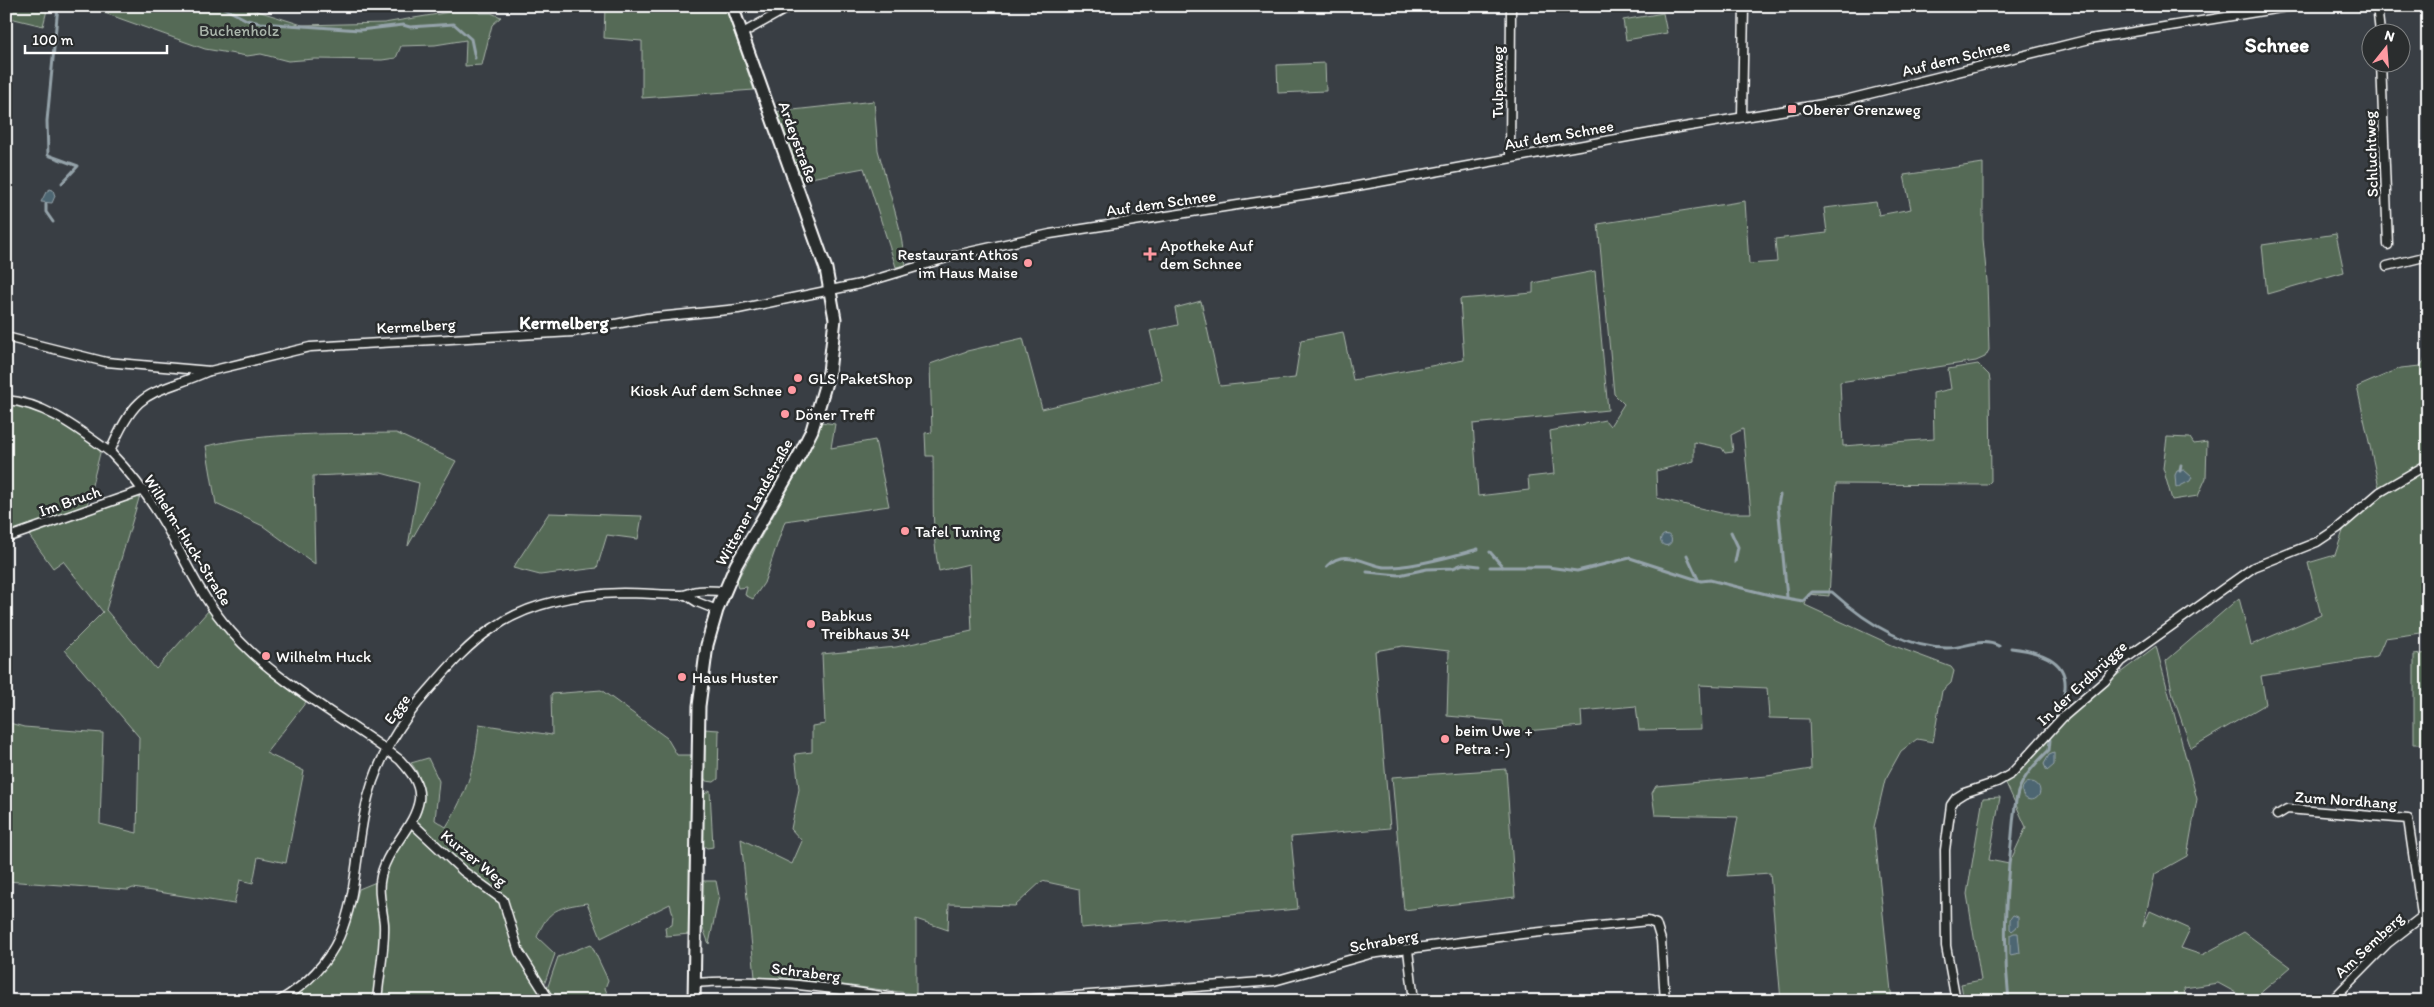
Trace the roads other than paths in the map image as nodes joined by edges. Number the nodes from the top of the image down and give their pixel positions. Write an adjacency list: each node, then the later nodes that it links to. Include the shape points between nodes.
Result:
1 (732, 6): 8 (main road, Ardeystraße)
2 (791, 6): 8 (street)
3 (1511, 6): 11 (street, Tulpenweg)
4 (1744, 6): 10 (street)
5 (2294, 6): 10 (street, Auf dem Schnee, via 2123,32 1841,101)
6 (2377, 6): 7 (street)
7 (2379, 22)
8 (741, 34): 15 (main road, Ardeystraße, via 826,269)
9 (2381, 72): 12 (street, Schluchtweg)
10 (1742, 116): 11 (street, Auf dem Schnee)
11 (1510, 157): 15 (street, Auf dem Schnee, via 1298,196 1050,234 1004,243)
12 (2388, 245)
13 (2428, 256): 14 (street)
14 (2387, 266)
15 (830, 290): 17 (street, Kermelberg, via 738,309 647,318 573,332 310,347); 23 (main road, Wittener Landstraße, via 835,318 833,353 812,430 749,539)
16 (6, 338): 17 (street, Kermelberg, via 106,362)
17 (210, 371): 19 (street, via 154,391 140,401 122,423)
18 (6, 400): 19 (street, Wilhelm-Huck-Straße, via 54,414)
19 (110, 452): 21 (street, Wilhelm-Huck-Straße)
20 (2428, 464): 40 (street, In der Erdbrügge, via 2380,492 2317,542 2254,567 2122,661 2062,718 2011,774 1956,798 1951,805 1945,850 1946,946)
21 (144, 490): 22 (street, Im Bruch); 26 (street, Wilhelm-Huck-Straße, via 200,588 239,640 292,686)
22 (6, 538)
23 (724, 591): 24 (street, Egge, via 697,591); 25 (main road, Wittener Landstraße)
24 (686, 595): 25 (street, Egge); 26 (street, Egge, via 580,596 544,605 506,620 487,631 444,674 409,714)
25 (717, 610): 31 (main road, Wittener Landstraße, via 703,668 699,706)
26 (387, 750): 28 (street, Wilhelm-Huck-Straße, via 410,771 418,785 419,798); 32 (street, Egge, via 368,797 352,898 340,935 312,978)
27 (2277, 815): 29 (street, Zum Nordhang, via 2287,809 2408,819)
28 (411, 822): 33 (street, via 387,857 379,883 384,926); 34 (street, Kurzer Weg, via 463,871 503,900 519,952)
29 (2425, 914): 41 (street, Am Semberg, via 2378,952)
30 (1408, 950): 37 (street, Schraberg, via 1370,954 1274,981); 38 (street); 39 (street, Schraberg, via 1648,921 1656,924 1661,940)
31 (694, 983): 35 (main road, Wittener Landstraße); 36 (street, Schraberg, via 784,982)
32 (279, 1001)
33 (377, 1001)
34 (550, 1001)
35 (694, 1001)
36 (914, 1001)
37 (1010, 1001)
38 (1414, 1001)
39 (1665, 1001)
40 (1956, 1001)
41 (2331, 1001)

